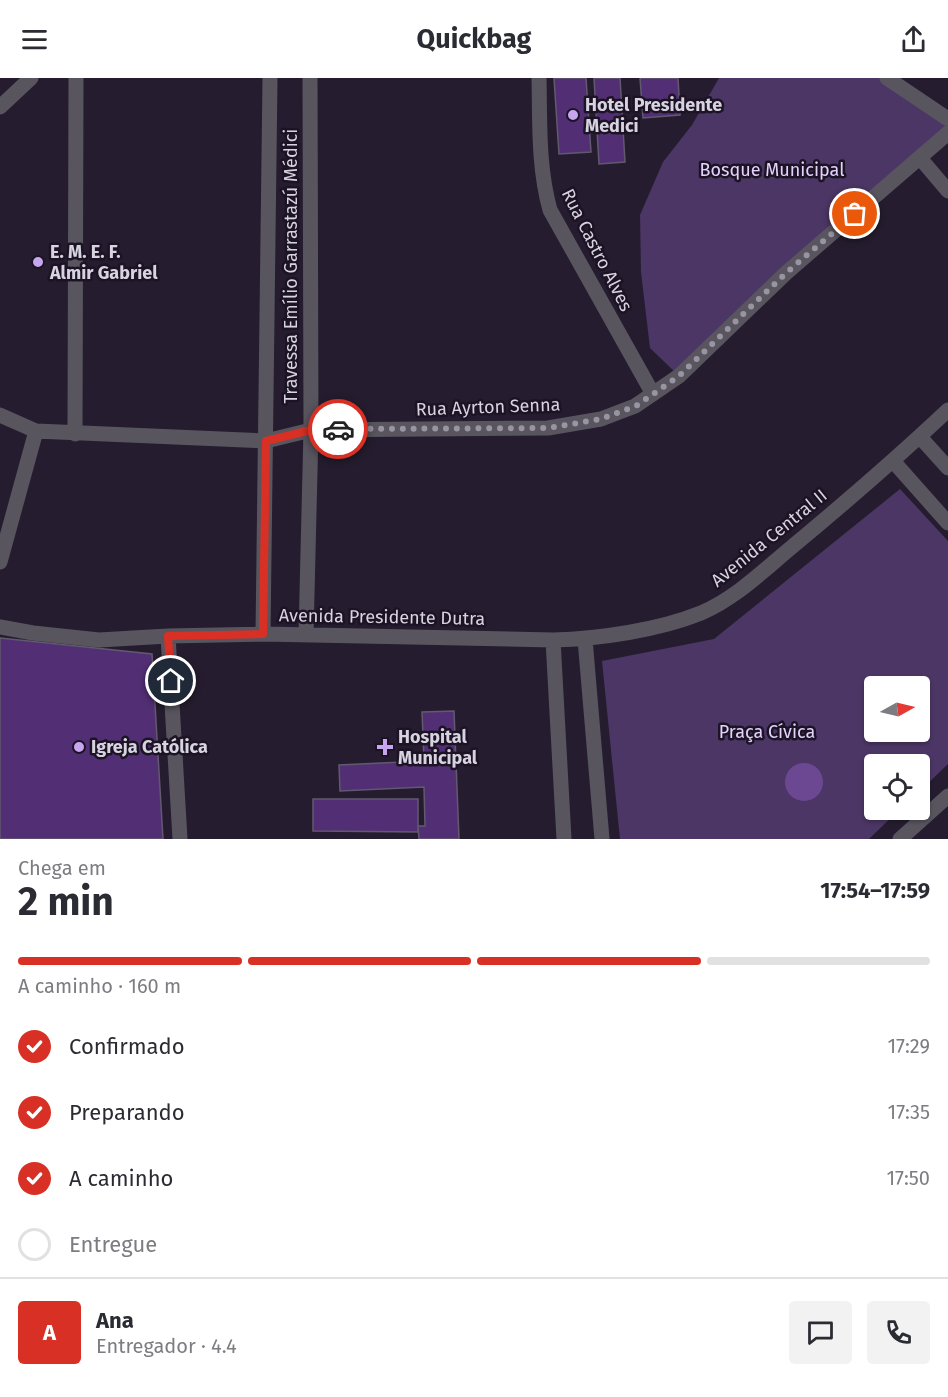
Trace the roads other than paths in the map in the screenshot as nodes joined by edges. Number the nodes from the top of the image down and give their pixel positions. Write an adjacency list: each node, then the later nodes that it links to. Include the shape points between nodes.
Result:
1 (31, 78): 7 (street)
2 (76, 78): 17 (street)
3 (270, 78): 19 (street, Travessa Emílio Garrastazú Médici)
4 (310, 78): 15 (street, Travessa Emílio Garrastazú Médici)
5 (539, 78): 12 (street, Rua Castro Alves, via 542,171 550,210)
6 (887, 78): 8 (street)
7 (0, 107)
8 (948, 120)
9 (947, 137): 10 (street, Rua Ayrton Senna)
10 (920, 158): 11 (street); 12 (street, Rua Ayrton Senna, via 786,273 679,376)
11 (948, 190)
12 (653, 394): 15 (street, Rua Ayrton Senna, via 636,406 601,419 548,428)
13 (948, 410): 18 (street, Avenida Central II)
14 (0, 415): 16 (street, Rua Ayrton Senna)
15 (311, 430): 19 (street, Rua Ayrton Senna); 26 (street, Travessa Emílio Garrastazú Médici)
16 (36, 431): 17 (street, Rua Ayrton Senna); 23 (street)
17 (75, 434): 19 (street, Rua Ayrton Senna)
18 (920, 436): 20 (street, Avenida Central II); 21 (street)
19 (266, 441): 25 (street, Travessa Emílio Garrastazú Médici)
20 (893, 461): 22 (street); 28 (street, Avenida Central II, via 727,599 670,623)
21 (948, 468)
22 (948, 523)
23 (0, 561)
24 (0, 627): 27 (street, Avenida Presidente Dutra, via 99,640)
25 (263, 634): 26 (street, Avenida Presidente Dutra); 27 (street, Avenida Presidente Dutra)
26 (306, 635): 29 (street, Avenida Presidente Dutra)
27 (168, 636): 31 (street)
28 (585, 639): 29 (street, Avenida Presidente Dutra); 33 (street)
29 (553, 640): 32 (street)
30 (948, 796): 34 (street)
31 (180, 839)
32 (564, 839)
33 (602, 839)
34 (900, 839)

